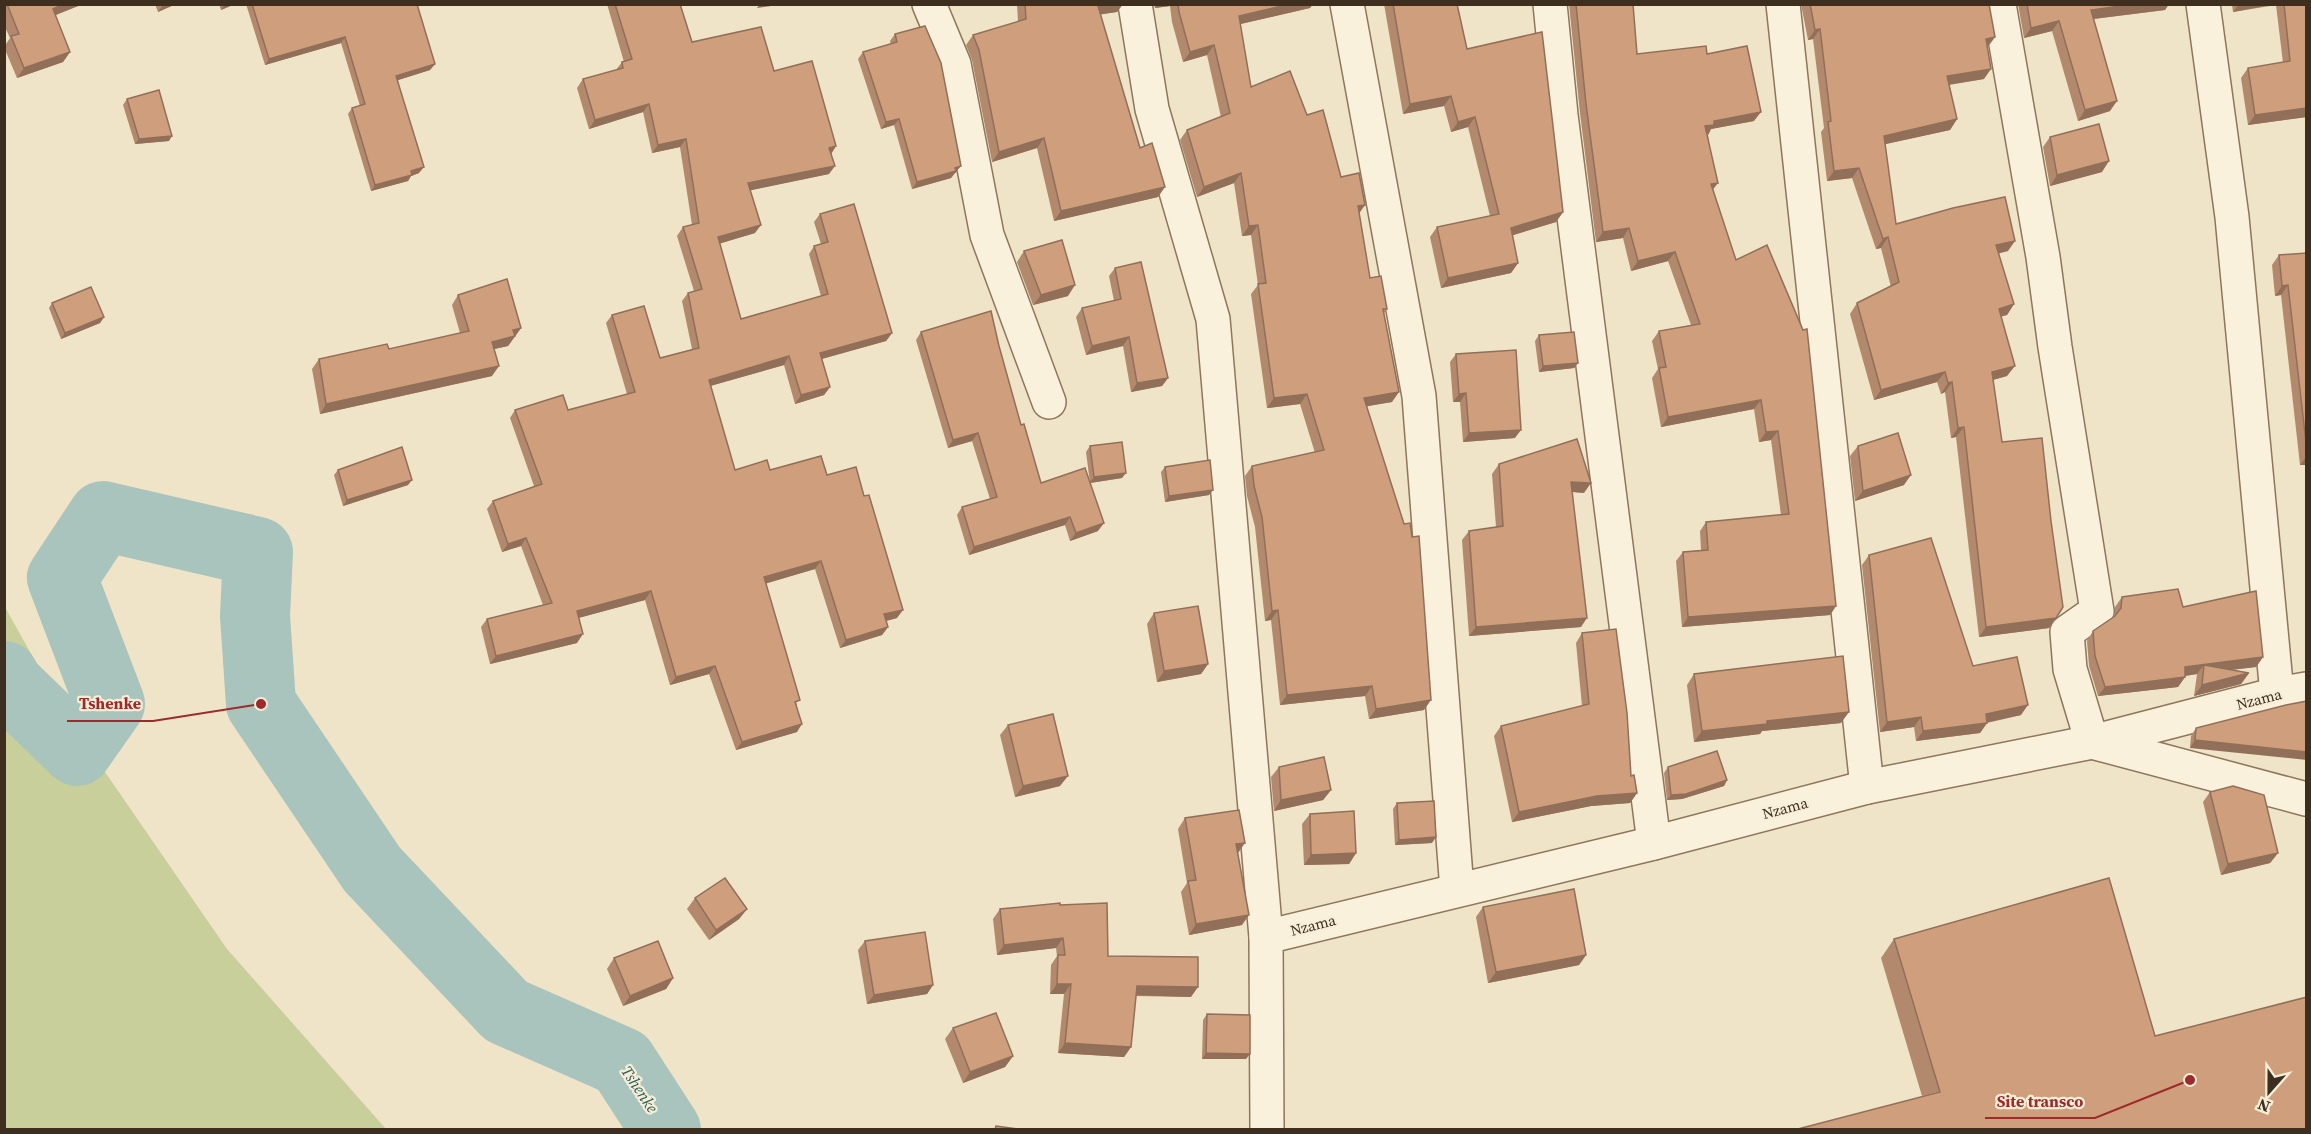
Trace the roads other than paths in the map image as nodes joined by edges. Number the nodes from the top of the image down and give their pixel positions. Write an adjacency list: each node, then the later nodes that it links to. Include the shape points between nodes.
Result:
1 (929, 4): 8 (street, via 954,64 987,235)
2 (1135, 4): 15 (street, via 1152,109 1213,318)
3 (1347, 4): 14 (street, via 1419,396)
4 (1550, 4): 13 (street)
5 (1783, 4): 11 (street)
6 (2000, 4): 10 (street, via 2097,611 2067,632 2070,669)
7 (2203, 4): 9 (street)
8 (1048, 402)
9 (2292, 691): 10 (street, Nzama)
10 (2092, 742): 11 (street, Nzama); 12 (street)
11 (1867, 787): 13 (street, Nzama)
12 (2307, 799)
13 (1654, 843): 14 (street, Nzama)
14 (1457, 890): 15 (street, Nzama)
15 (1266, 937): 16 (street)
16 (1267, 1130)

